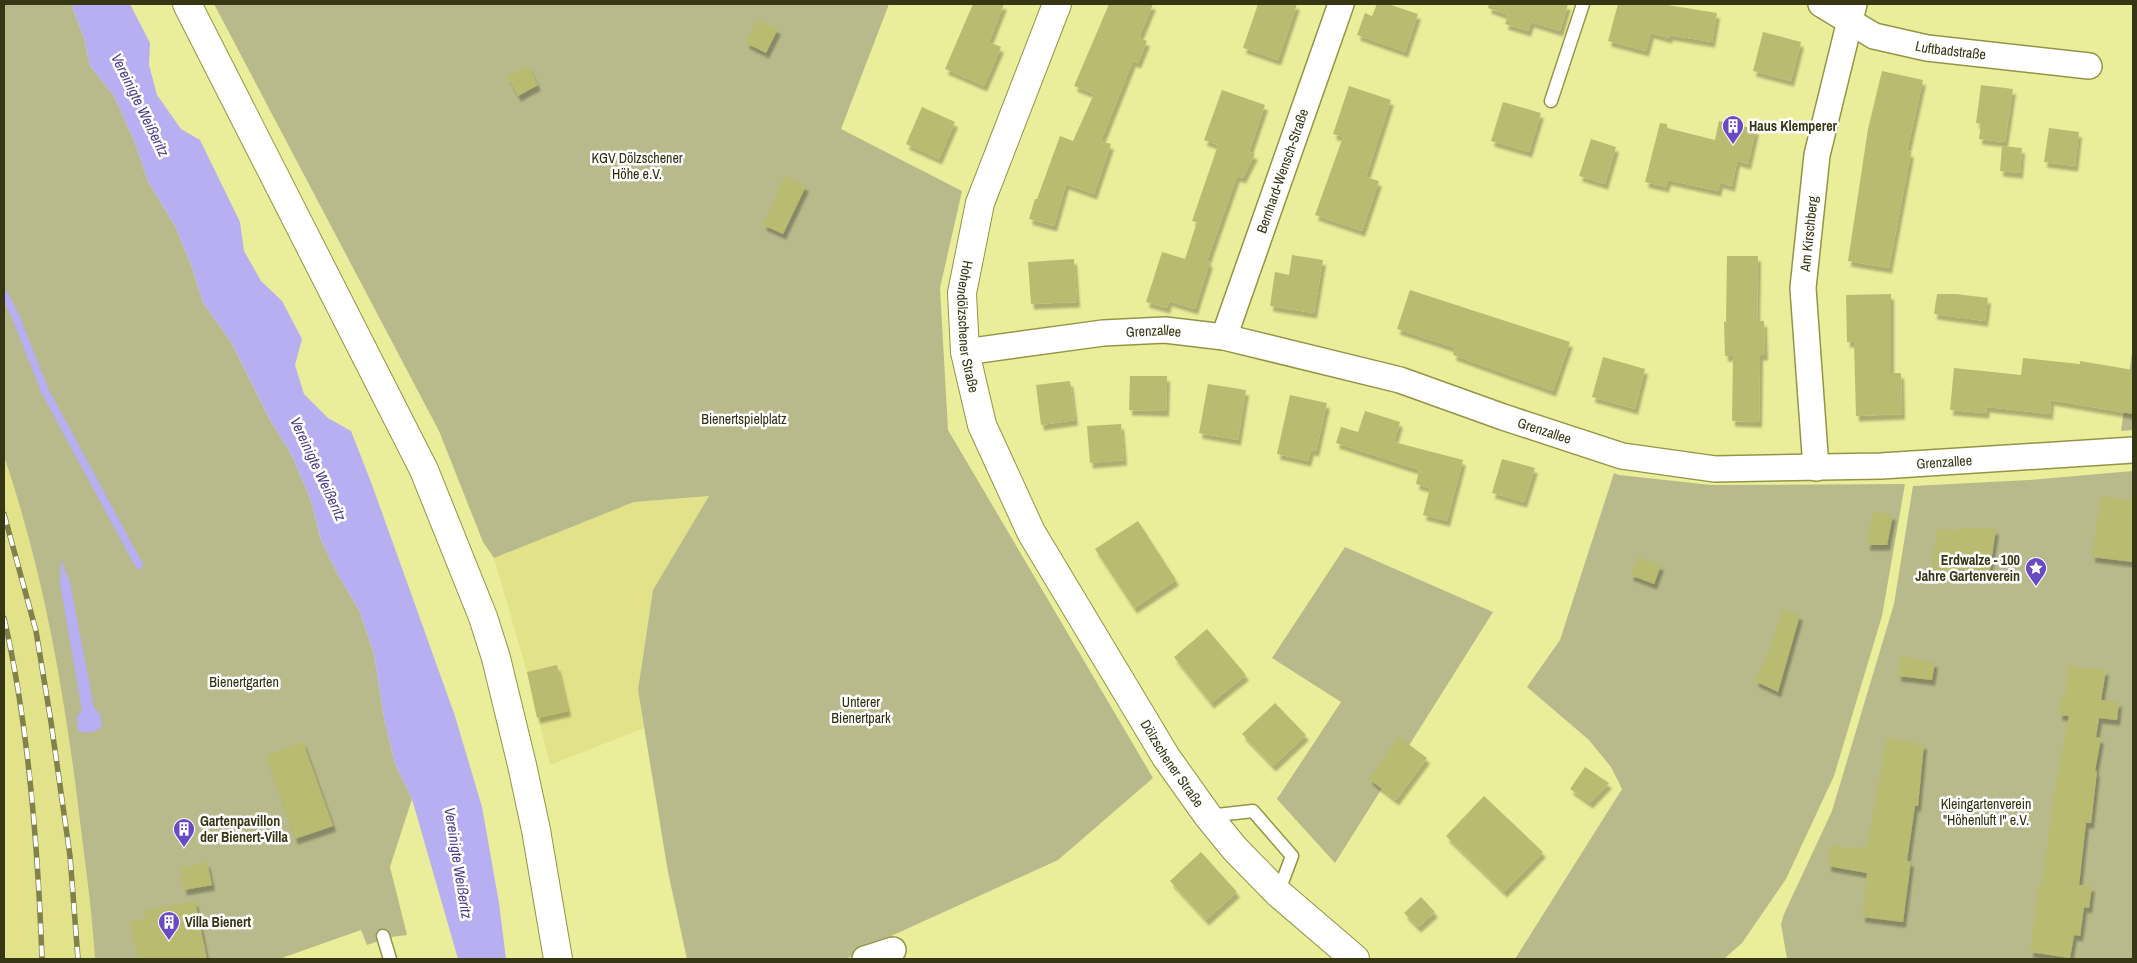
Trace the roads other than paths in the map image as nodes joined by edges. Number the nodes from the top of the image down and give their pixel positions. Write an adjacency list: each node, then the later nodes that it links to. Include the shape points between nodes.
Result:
1 (187, 4): 19 (street, via 424,470 484,617 522,765)
2 (1057, 4): 10 (street, Hohendölzschener Straße, via 980,203 962,293)
3 (1342, 4): 9 (street, Bernhard-Wensch-Straße)
4 (1583, 4): 8 (lane)
5 (1821, 4): 6 (street, Luftbadstraße)
6 (1851, 13): 7 (street, Luftbadstraße, via 1874,36 1927,48); 12 (street, Am Kirschberg, via 1817,155 1803,288)
7 (2089, 66)
8 (1551, 101)
9 (1224, 337): 10 (street, Grenzallee, via 1165,330 1103,333); 12 (street, Grenzallee, via 1400,380 1622,456 1715,469)
10 (965, 352): 13 (street, Hohendölzschener Straße, via 982,424)
11 (2133, 450): 12 (street, Grenzallee)
12 (1816, 468)
13 (1031, 532): 14 (street, Dölzschener Straße, via 1161,749)
14 (1208, 816): 15 (street, Dölzschener Straße); 15 (lane, via 1253,811 1292,856)
15 (1278, 893): 21 (street, Dölzschener Straße)
16 (383, 936): 18 (lane)
17 (893, 950): 20 (street)
18 (390, 959)
19 (558, 959)
20 (865, 959)
21 (1355, 959)

